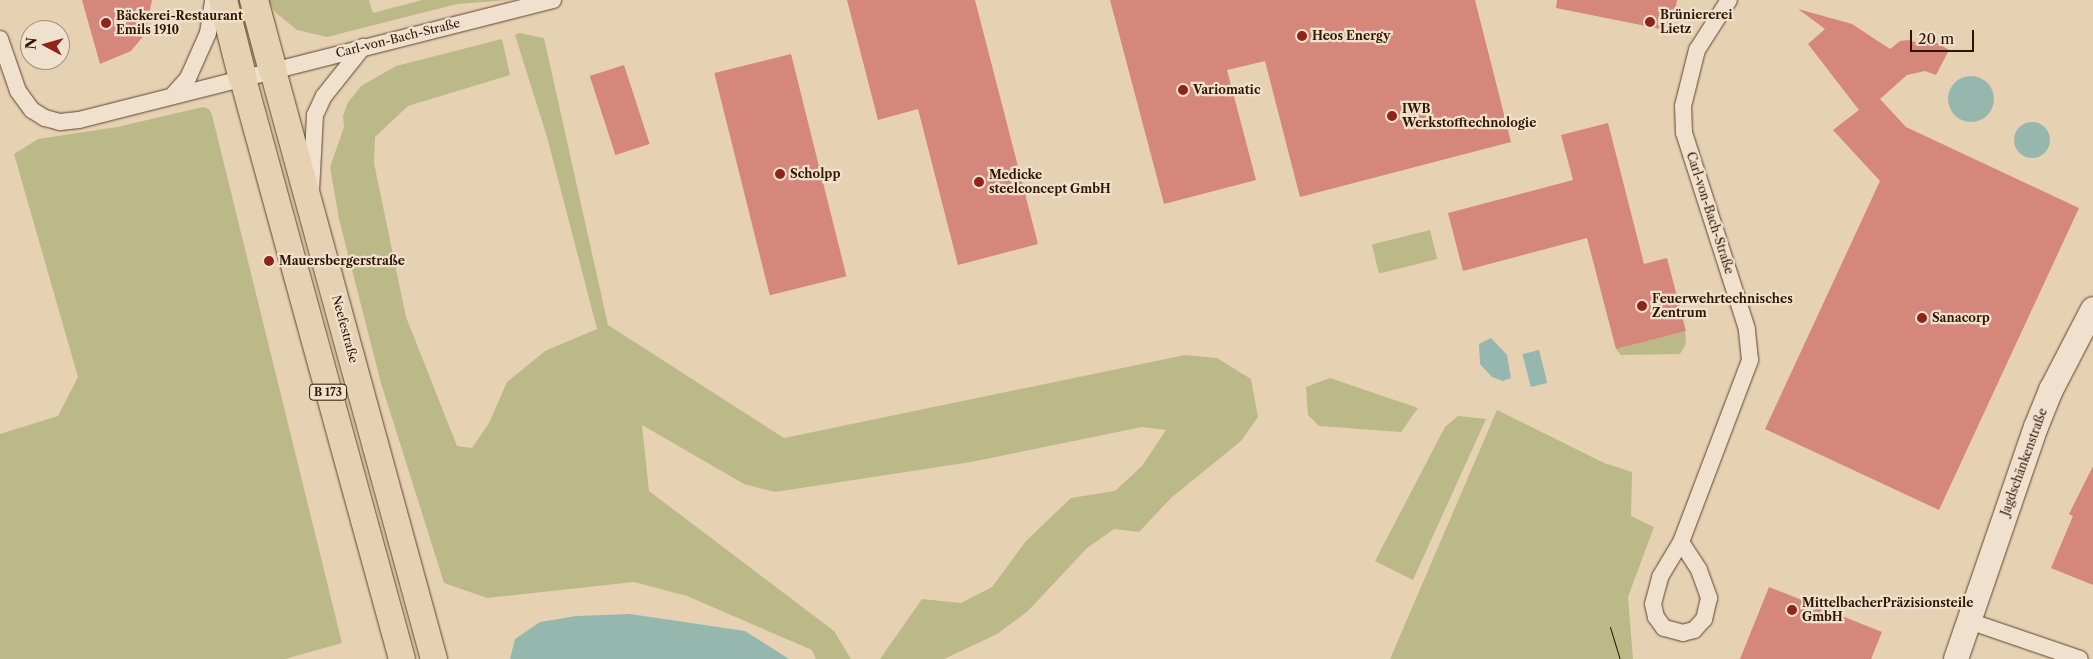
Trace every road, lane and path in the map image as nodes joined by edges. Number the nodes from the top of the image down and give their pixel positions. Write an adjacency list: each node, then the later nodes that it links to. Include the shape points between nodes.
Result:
1 (213, 0): 10 (street, via 208,34 188,78)
2 (223, 0): 9 (highway, B 173)
3 (254, 0): 8 (highway, Neefestraße / B 173)
4 (553, 0): 7 (street, Carl-von-Bach-Straße)
5 (1729, 0): 13 (street, Carl-von-Bach-Straße, via 1697,50 1683,106 1684,133 1747,329 1750,360)
6 (0, 39): 10 (street, via 7,69 18,91 32,110 45,118 60,122 79,120)
7 (363, 47): 8 (street, Carl-von-Bach-Straße); 11 (street, via 333,84 315,115)
8 (272, 71): 9 (street, Carl-von-Bach-Straße); 11 (main road, Neefestraße / B 173)
9 (243, 79): 10 (street); 15 (main road, B 173)
10 (172, 96)
11 (310, 202): 16 (main road, Neefestraße / B 173)
12 (2093, 309): 14 (main road, Jagdschänkenstraße, via 2051,390 2036,427)
13 (1681, 542): 13 (street, Carl-von-Bach-Straße, via 1660,577 1653,604 1656,617 1664,628 1682,633 1694,630 1704,619 1709,598 1699,570)
14 (1969, 621): 17 (main road, Jagdschänkenstraße); 18 (street)
15 (402, 659)
16 (434, 659)
17 (1956, 659)
18 (2080, 659)

